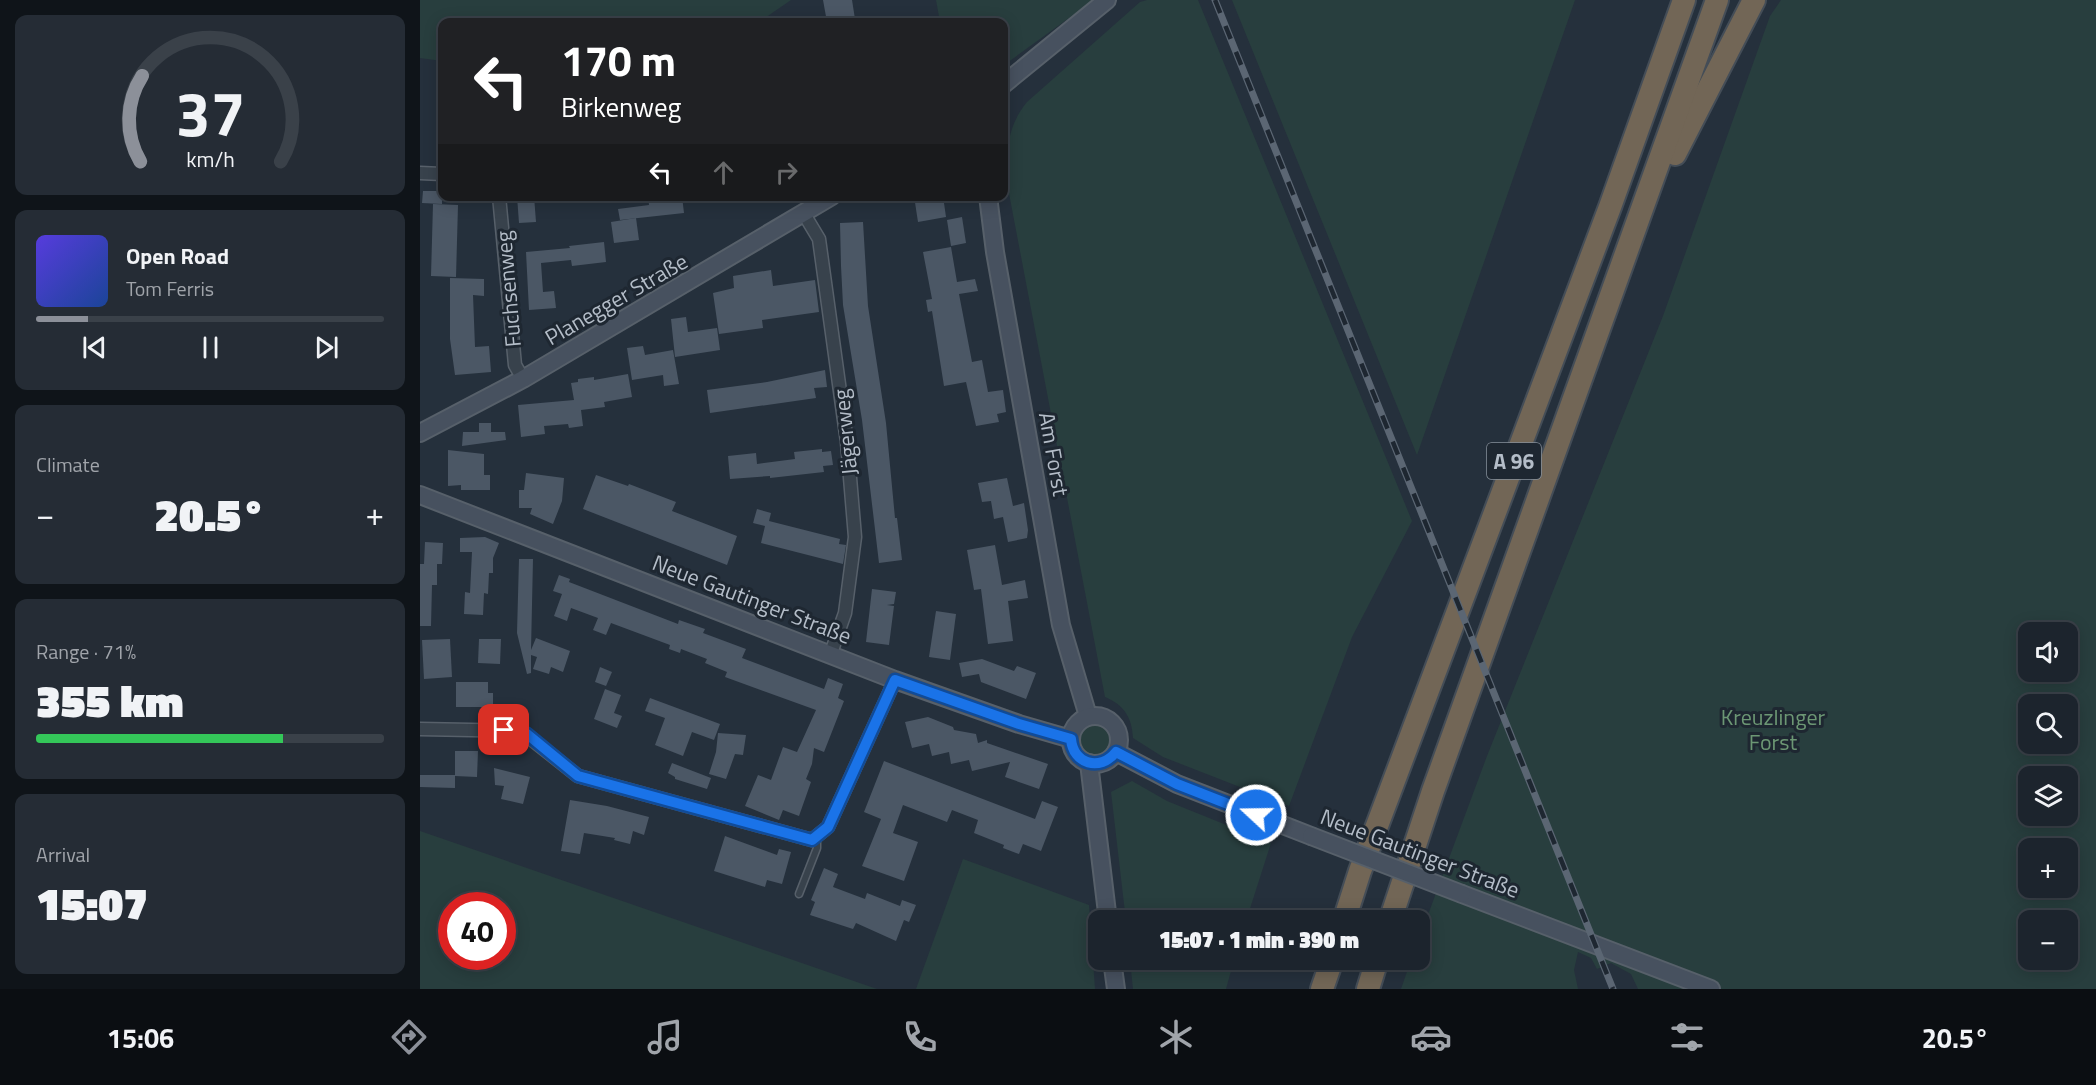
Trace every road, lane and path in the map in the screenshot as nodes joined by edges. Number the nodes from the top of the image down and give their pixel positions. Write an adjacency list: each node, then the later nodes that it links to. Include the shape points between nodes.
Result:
1 (1107, 0): 5 (street)
2 (1684, 0): 26 (highway, A 96)
3 (1717, 0): 12 (highway, A 96)
4 (1754, 0): 12 (highway)
5 (1008, 81)
6 (420, 173): 7 (street)
7 (438, 174)
8 (499, 201): 13 (street, Fuchsenweg, via 514,365)
9 (824, 201): 11 (street, Planegger Straße)
10 (989, 201): 18 (street, Am Forst, via 1062,625)
11 (804, 214): 13 (street, Planegger Straße); 16 (street, Jägerweg, via 819,239 847,442 855,537 845,613)
12 (1641, 216): 27 (highway, A 96)
13 (523, 380): 14 (street, Planegger Straße)
14 (420, 433)
15 (420, 495): 16 (street, Neue Gautinger Straße)
16 (831, 653): 17 (street, Neue Gautinger Straße)
17 (895, 680): 20 (street, Neue Gautinger Straße); 23 (street, via 828,827)
18 (1088, 717): 20 (street, via 1076,725); 21 (street, via 1104,717 1116,728)
19 (420, 729): 23 (street, via 521,731 578,776 808,839)
20 (1071, 739): 22 (street, via 1075,754)
21 (1116, 752): 22 (street, via 1104,762); 34 (street, Neue Gautinger Straße, bridge, via 1177,784)
22 (1089, 763): 25 (street)
23 (817, 837): 24 (lane, via 817,848)
24 (799, 894)
25 (1107, 910)
26 (1348, 910)
27 (1394, 910)
28 (1114, 970): 31 (street)
29 (1329, 970): 32 (highway)
30 (1374, 970): 33 (highway)
31 (1116, 989)
32 (1323, 989)
33 (1368, 989)
34 (1711, 989)

